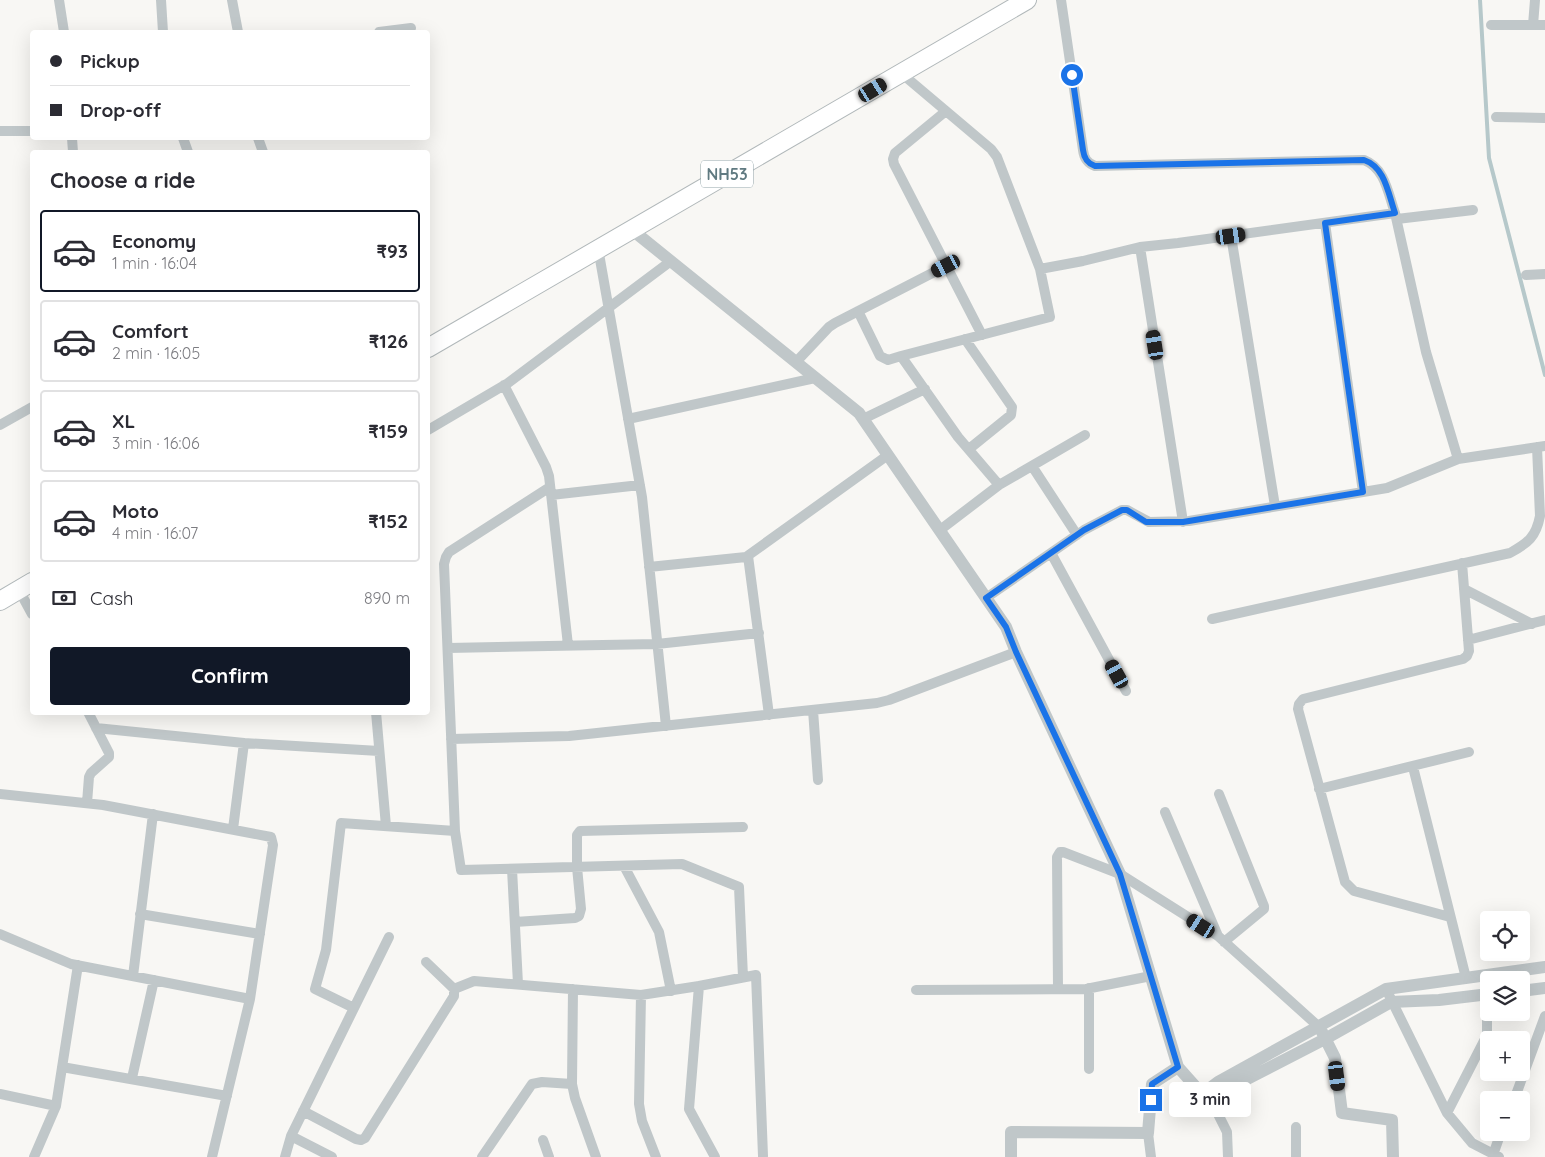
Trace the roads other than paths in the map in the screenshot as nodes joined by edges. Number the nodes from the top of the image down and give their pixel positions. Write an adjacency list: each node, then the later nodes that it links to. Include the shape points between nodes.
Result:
1 (60, 0): 11 (street)
2 (161, 0): 12 (street)
3 (232, 0): 13 (street)
4 (1027, 0): 15 (highway, NH53)
5 (1061, 0): 22 (street, via 1084,157 1088,163 1095,166 1364,160 1380,171)
6 (1535, 0): 8 (street)
7 (1491, 25): 8 (street)
8 (1533, 25): 9 (street)
9 (1545, 25)
10 (411, 28): 14 (street)
11 (64, 30)
12 (163, 30)
13 (238, 30)
14 (395, 30)
15 (901, 73): 16 (street); 24 (highway, NH53)
16 (946, 111): 29 (street, via 893,159); 30 (street, via 996,157)
17 (1496, 116): 18 (street)
18 (1545, 118)
19 (0, 131): 20 (street)
20 (30, 131)
21 (1473, 210): 22 (street)
22 (1396, 216): 23 (street); 52 (street, via 1426,352)
23 (1325, 223): 25 (street); 57 (street)
24 (631, 228): 27 (highway, NH53); 28 (street)
25 (1231, 236): 26 (street); 58 (street)
26 (1140, 247): 30 (street); 59 (street)
27 (598, 248): 33 (street); 37 (highway, NH53)
28 (671, 261): 33 (street); 39 (street)
29 (946, 266): 34 (street); 35 (street)
30 (1040, 269): 35 (street, via 1050,317)
31 (1545, 274): 32 (street)
32 (1526, 275)
33 (608, 307): 41 (street); 44 (street)
34 (858, 311): 38 (street, via 880,356 888,360); 39 (street, via 829,327)
35 (982, 335): 36 (street)
36 (965, 339): 38 (street); 50 (street, via 1013,411)
37 (430, 347)
38 (901, 356): 42 (street)
39 (796, 362): 40 (street)
40 (816, 378): 44 (street); 45 (street)
41 (504, 386): 47 (street); 56 (street, via 546,467)
42 (925, 389): 45 (street); 50 (street)
43 (30, 408): 46 (street)
44 (628, 418): 54 (street)
45 (863, 419): 51 (street)
46 (0, 425)
47 (430, 429)
48 (1085, 435): 53 (street)
49 (1541, 446): 52 (street); 64 (street, via 1540,516 1534,535 1510,553)
50 (969, 449): 55 (street)
51 (888, 455): 60 (street); 63 (street)
52 (1458, 459): 57 (street, via 1393,486)
53 (1032, 466): 55 (street); 61 (street)
54 (640, 485): 56 (street); 65 (street)
55 (999, 485): 60 (street)
56 (550, 491): 77 (street); 78 (street, via 449,552 444,564)
57 (1363, 492): 58 (street)
58 (1275, 506): 59 (street)
59 (1183, 522): 61 (street, via 1146,522 1122,510)
60 (940, 530): 68 (street)
61 (1077, 535): 62 (street)
62 (1051, 553): 68 (street); 80 (street)
63 (748, 556): 65 (street); 74 (street)
64 (1462, 563): 67 (street); 71 (street)
65 (649, 567): 76 (street)
66 (26, 586): 69 (highway); 70 (street)
67 (1464, 589): 73 (street); 75 (street)
68 (986, 598): 79 (street, via 1006,627)
69 (0, 601)
70 (30, 605)
71 (1212, 619)
72 (1545, 620): 73 (street)
73 (1532, 624): 75 (street)
74 (759, 633): 76 (street); 84 (street)
75 (1468, 640): 93 (street, via 1469,652 1463,659 1303,699 1298,709)
76 (657, 644): 77 (street); 85 (street)
77 (568, 646): 78 (street)
78 (448, 648): 87 (street)
79 (1016, 652): 81 (street, via 883,702); 106 (street)
80 (1126, 691)
81 (812, 710): 84 (street); 92 (street)
82 (90, 715): 86 (street)
83 (376, 715): 89 (street)
84 (769, 715): 85 (street)
85 (666, 726): 87 (street, via 561,736)
86 (96, 728): 88 (street); 96 (street, via 109,753 89,777)
87 (451, 739): 102 (street)
88 (244, 743): 89 (street); 101 (street)
89 (379, 751): 99 (street)
90 (1469, 752): 91 (street)
91 (1413, 767): 93 (street); 108 (street)
92 (818, 780)
93 (1320, 789): 108 (street, via 1349,888)
94 (0, 794): 96 (street)
95 (1219, 794): 113 (street, via 1264,906)
96 (87, 803): 98 (street)
97 (1165, 812): 113 (street)
98 (153, 814): 101 (street); 107 (street)
99 (386, 826): 102 (street); 140 (street, via 341,823 326,950 315,989)
100 (743, 827): 104 (street, via 580,832 577,835)
101 (233, 829): 111 (street, via 269,836 273,841)
102 (455, 832): 105 (street, via 461,870)
103 (624, 866): 104 (street); 121 (street, via 682,864 739,887); 134 (street, via 659,932)
104 (577, 867): 105 (street); 109 (street, via 579,916)
105 (512, 869): 109 (street)
106 (1120, 874): 113 (street); 119 (street); 131 (street, via 1063,852 1058,854)
107 (140, 914): 111 (street); 118 (street)
108 (1450, 917): 122 (street)
109 (515, 922): 125 (street)
110 (0, 934): 115 (street)
111 (260, 934): 138 (street)
112 (389, 937): 140 (street)
113 (1221, 939): 144 (street)
114 (426, 962): 129 (street)
115 (78, 965): 118 (street); 146 (street)
116 (1545, 967): 117 (street)
117 (1516, 971)
118 (133, 976): 123 (street)
119 (1151, 976): 127 (street); 147 (street)
120 (1480, 976): 122 (street)
121 (743, 978): 126 (street); 164 (street, via 756,975)
122 (1466, 978): 124 (street)
123 (154, 980): 138 (street); 149 (street)
124 (1437, 982): 137 (street); 139 (street)
125 (518, 984): 129 (street, via 474,980); 130 (street)
126 (699, 986): 134 (street); 174 (street, via 689,1109)
127 (1089, 988): 131 (street); 148 (street)
128 (1545, 988): 132 (street)
129 (454, 989): 156 (street, via 454,996 365,1138 356,1139)
130 (573, 989): 135 (street); 150 (street)
131 (1058, 989): 133 (street)
132 (1530, 989)
133 (916, 990)
134 (671, 991): 135 (street)
135 (640, 995): 173 (street, via 639,1104)
136 (1480, 995): 139 (street)
137 (1384, 998): 139 (street); 141 (street); 157 (street)
138 (250, 999): 154 (street)
139 (1439, 1000)
140 (354, 1008): 156 (street)
141 (1364, 1009): 144 (street); 145 (street)
142 (1545, 1016): 151 (street)
143 (1487, 1021): 157 (street, via 1487,1035)
144 (1318, 1026): 145 (street); 153 (street, via 1218,1082)
145 (1325, 1039): 153 (street, via 1218,1094); 179 (street, via 1335,1058 1342,1114 1392,1120)
146 (62, 1067): 149 (street); 155 (street)
147 (1178, 1067): 153 (street); 159 (street, via 1152,1084)
148 (1089, 1069)
149 (132, 1078): 154 (street)
150 (572, 1084): 170 (street, via 532,1084); 172 (street)
151 (1517, 1091)
152 (0, 1094): 155 (street)
153 (1205, 1094): 177 (street, via 1227,1132)
154 (226, 1096): 167 (street)
155 (56, 1106): 166 (street)
156 (303, 1111): 160 (street)
157 (1447, 1113): 163 (street)
158 (1296, 1127): 178 (street)
159 (1148, 1133): 175 (street, via 1011,1132); 176 (street)
160 (291, 1136): 168 (street); 169 (street)
161 (543, 1140): 171 (street)
162 (1499, 1141): 165 (street)
163 (1480, 1153): 165 (street)
164 (764, 1156)
165 (1496, 1156)
166 (34, 1157)
167 (212, 1157)
168 (285, 1157)
169 (332, 1157)
170 (482, 1157)
171 (549, 1157)
172 (596, 1157)
173 (656, 1157)
174 (715, 1157)
175 (1011, 1157)
176 (1150, 1157)
177 (1228, 1157)
178 (1296, 1157)
179 (1392, 1157)

